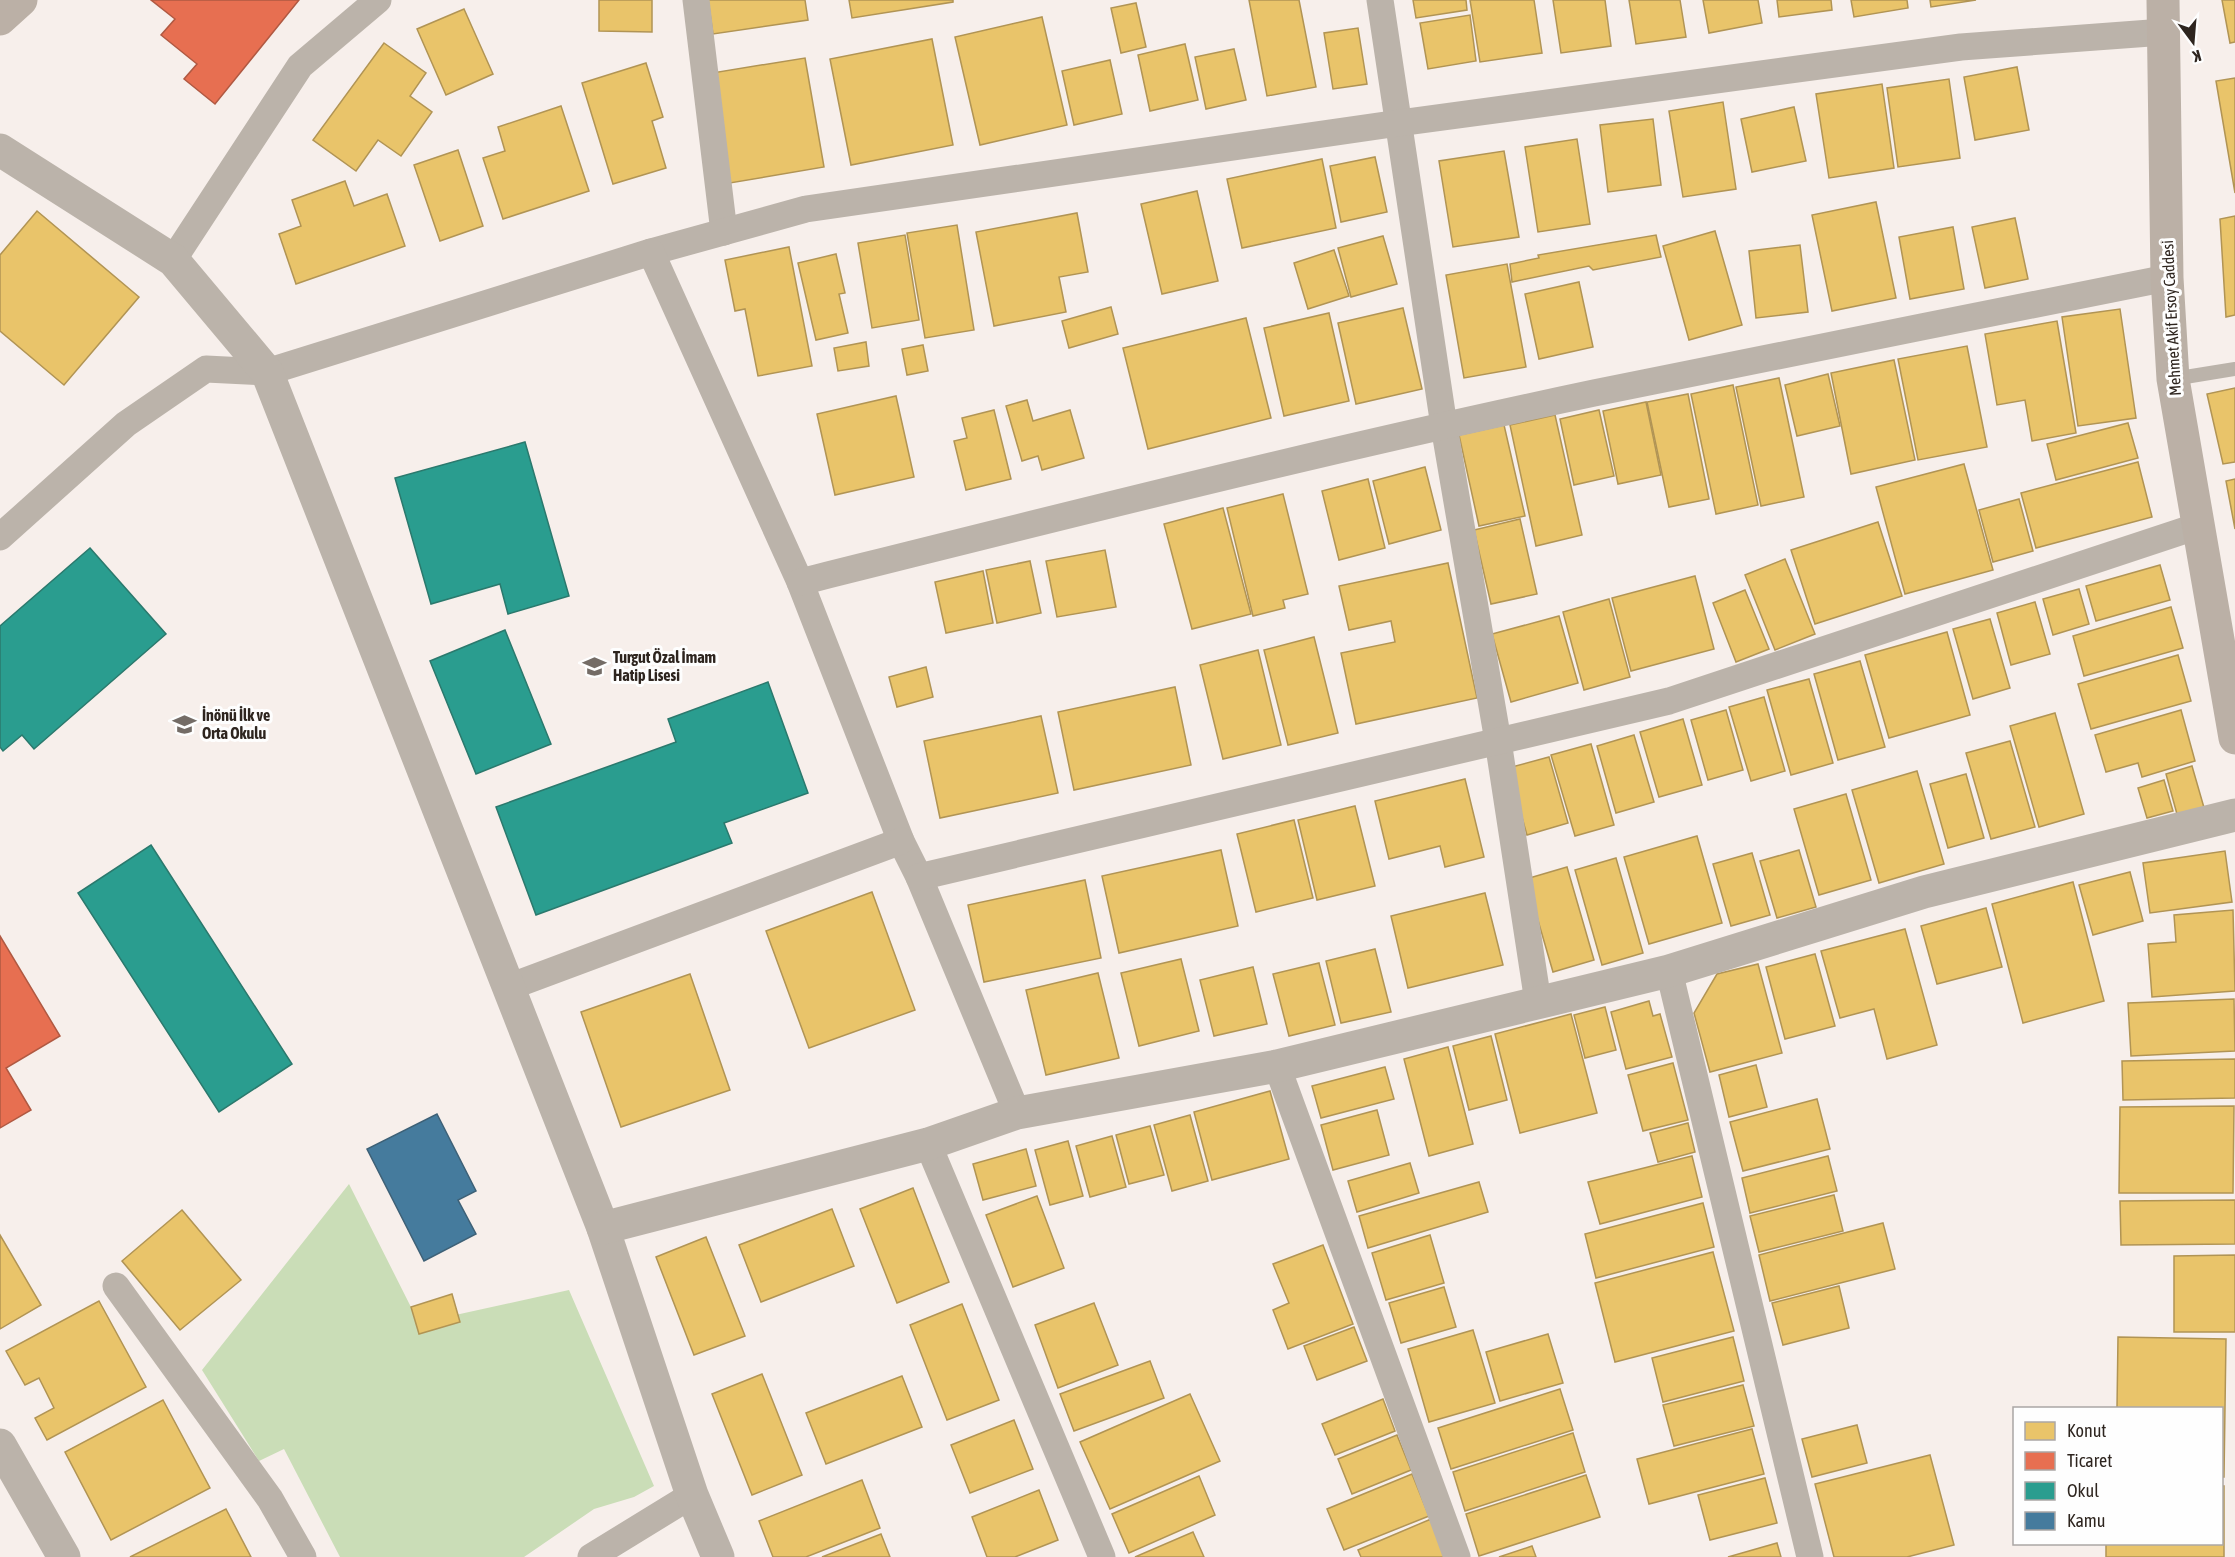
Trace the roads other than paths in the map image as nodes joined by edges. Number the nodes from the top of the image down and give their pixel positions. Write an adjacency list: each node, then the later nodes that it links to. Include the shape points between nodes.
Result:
1 (21, 0): 6 (main road)
2 (378, 0): 12 (street, via 300,66)
3 (696, 0): 10 (street)
4 (1380, 0): 8 (street)
5 (2163, 0): 7 (main road, Mehmet Akif Ersoy Caddesi)
6 (0, 19)
7 (2164, 32): 8 (street, via 1961,47); 13 (main road, Mehmet Akif Ersoy Caddesi)
8 (1399, 123): 10 (street, via 806,209); 17 (street)
9 (0, 150): 12 (street)
10 (724, 232): 11 (street)
11 (651, 252): 15 (street); 20 (street)
12 (173, 260): 15 (street)
13 (2167, 278): 16 (main road, Mehmet Akif Ersoy Caddesi); 17 (street)
14 (2235, 369): 16 (lane)
15 (267, 372): 19 (street, via 206,369 126,424); 28 (street)
16 (2173, 379): 18 (main road, Mehmet Akif Ersoy Caddesi)
17 (1444, 426): 20 (street); 23 (street)
18 (2198, 526): 21 (main road, Mehmet Akif Ersoy Caddesi); 23 (street, via 1670,701)
19 (0, 537)
20 (800, 582): 25 (street)
21 (2229, 673): 22 (main road, Mehmet Akif Ersoy Caddesi)
22 (2235, 738)
23 (1498, 741): 26 (street); 29 (street)
24 (2235, 815): 27 (street, via 1924,892)
25 (901, 842): 26 (street); 28 (street)
26 (919, 877): 31 (street)
27 (1669, 971): 29 (street); 43 (street)
28 (509, 987): 33 (street)
29 (1538, 1002): 30 (street)
30 (1277, 1066): 31 (street); 42 (street)
31 (1017, 1113): 32 (street)
32 (928, 1144): 33 (street); 41 (street)
33 (603, 1228): 36 (street)
34 (117, 1286): 38 (street, via 270,1499)
35 (0, 1445): 37 (street)
36 (692, 1496): 39 (street); 40 (street)
37 (64, 1557)
38 (303, 1557)
39 (591, 1557)
40 (718, 1557)
41 (1102, 1557)
42 (1457, 1557)
43 (1810, 1557)

